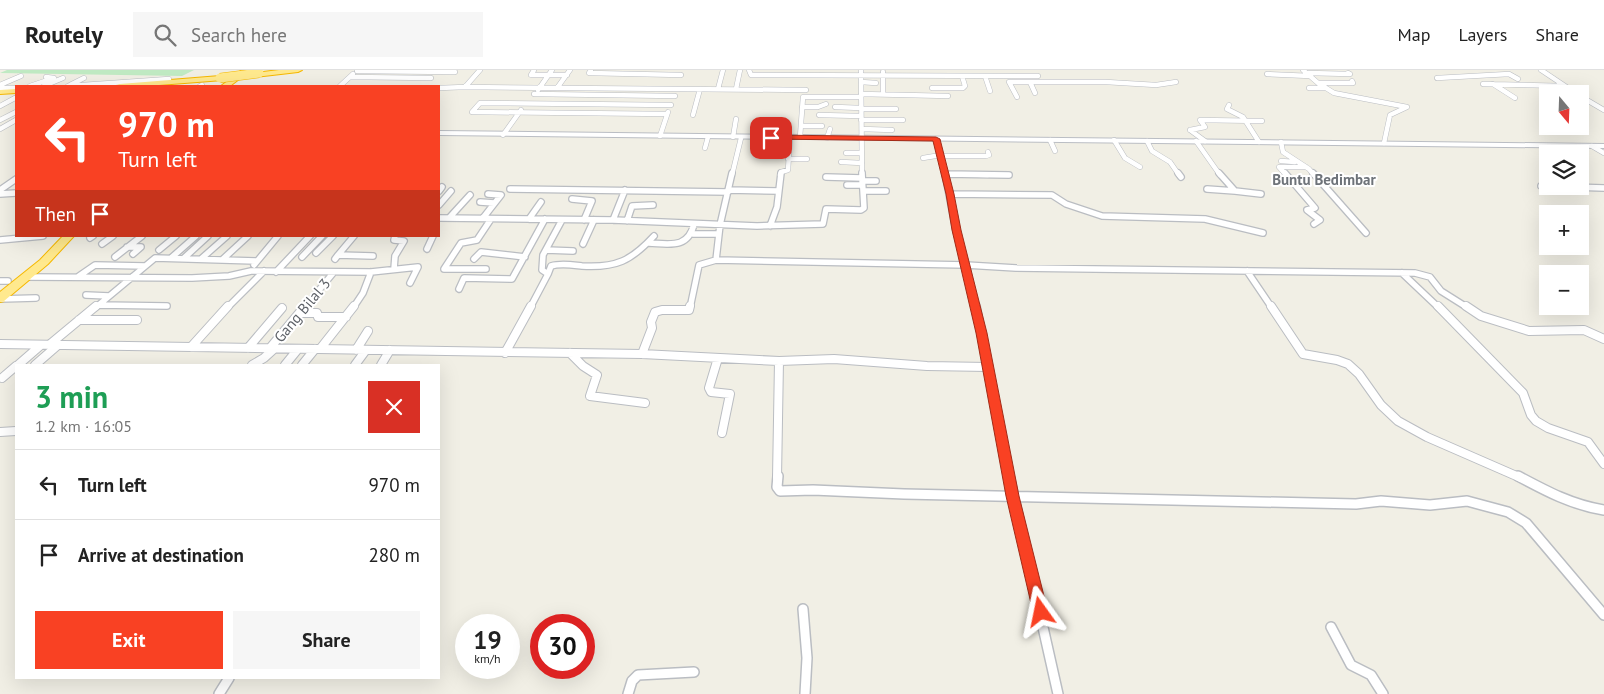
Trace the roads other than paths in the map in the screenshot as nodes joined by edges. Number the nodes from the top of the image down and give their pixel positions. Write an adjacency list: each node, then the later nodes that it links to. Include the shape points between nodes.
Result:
1 (246, 70): 47 (highway)
2 (285, 70): 24 (highway)
3 (298, 70): 24 (highway)
4 (357, 70): 15 (street); 38 (street)
5 (480, 70): 74 (street)
6 (534, 70): 17 (street, via 531,75)
7 (591, 70): 19 (street, via 589,73)
8 (723, 70): 82 (street)
9 (740, 70): 83 (street)
10 (748, 70): 20 (street, via 749,74)
11 (963, 70): 32 (street)
12 (1024, 70): 35 (street)
13 (1477, 70): 30 (street)
14 (1541, 70): 73 (street)
15 (436, 71): 16 (street)
16 (456, 72)
17 (550, 72): 18 (street); 76 (street)
18 (569, 72): 77 (street)
19 (682, 72): 71 (street)
20 (767, 72): 28 (street)
21 (861, 72): 22 (street); 28 (street); 50 (street)
22 (876, 72): 23 (street)
23 (883, 72): 25 (street); 92 (street)
24 (255, 73): 47 (highway, bridge); 69 (highway)
25 (909, 73): 32 (street)
26 (1307, 73): 27 (street); 29 (street); 54 (street)
27 (1348, 73)
28 (807, 74): 85 (street)
29 (1267, 74)
30 (1486, 75): 44 (street); 49 (street, via 1510,74); 59 (street)
31 (21, 76): 84 (street)
32 (963, 76): 33 (street); 78 (street, via 964,88)
33 (985, 76): 34 (street); 86 (street)
34 (1007, 76): 35 (street); 52 (street)
35 (1027, 76): 36 (street)
36 (1038, 76)
37 (46, 77): 62 (street, via 54,78)
38 (350, 77): 43 (street); 70 (street)
39 (1502, 77): 49 (street, via 1508,82)
40 (37, 78): 61 (street)
41 (63, 78): 63 (street)
42 (84, 78): 65 (street)
43 (431, 78)
44 (1437, 78)
45 (75, 79): 64 (street)
46 (169, 79): 66 (street)
47 (221, 81): 67 (highway); 68 (highway)
48 (1352, 81): 54 (street)
49 (1517, 81): 59 (street); 60 (street)
50 (861, 82): 51 (street); 96 (street)
51 (876, 82)
52 (1009, 82): 53 (street); 99 (street)
53 (1030, 82): 56 (street); 88 (street)
54 (1318, 83): 80 (street)
55 (614, 84): 71 (street)
56 (1176, 84)
57 (1483, 84): 58 (street)
58 (1493, 84): 59 (street); 102 (street)
59 (1504, 84)
60 (1525, 84): 72 (street); 87 (street)
61 (23, 85)
62 (33, 85)
63 (46, 85)
64 (62, 85)
65 (70, 85)
66 (93, 85)
67 (140, 85)
68 (160, 85)
69 (233, 85)
70 (341, 85)
71 (677, 85): 77 (street); 81 (street); 95 (street)
72 (1544, 85)
73 (1563, 85)
74 (463, 87): 75 (street); 76 (street)
75 (442, 88)
76 (539, 88): 77 (street); 91 (street)
77 (557, 88)
78 (932, 88)
79 (1309, 88): 80 (street)
80 (1326, 88): 93 (street)
81 (700, 89): 82 (street); 119 (street)
82 (718, 89): 83 (street)
83 (736, 89): 85 (street)
84 (0, 90): 89 (highway)
85 (806, 90): 98 (street)
86 (990, 91)
87 (1533, 91)
88 (1035, 93)
89 (15, 94)
90 (15, 94): 100 (street)
91 (534, 94): 95 (street); 105 (street)
92 (883, 94): 96 (street); 97 (street)
93 (1340, 94): 103 (street); 153 (street, via 1376,98 1408,108 1390,115)
94 (15, 95): 109 (street)
95 (675, 96): 107 (street)
96 (861, 96): 98 (street); 101 (street); 117 (street)
97 (948, 96)
98 (803, 97): 111 (street)
99 (1017, 97)
100 (0, 98)
101 (900, 98)
102 (1515, 98)
103 (1341, 100)
104 (1589, 101): 114 (street)
105 (528, 103): 107 (street); 115 (street); 115 (street, via 480,103 472,112)
106 (826, 104): 111 (street)
107 (671, 105): 118 (street)
108 (1229, 105): 126 (street, via 1226,109 1235,110)
109 (0, 106)
110 (835, 107): 117 (street)
111 (802, 108): 128 (street)
112 (896, 109): 117 (street)
113 (15, 110): 121 (street); 123 (street)
114 (1604, 110)
115 (519, 112): 118 (street); 136 (street)
116 (869, 112): 117 (street)
117 (861, 113): 120 (street); 125 (street); 133 (street)
118 (667, 114): 137 (street)
119 (693, 115)
120 (819, 115)
121 (0, 116)
122 (736, 119): 139 (street)
123 (0, 120)
124 (15, 120): 130 (street)
125 (903, 120)
126 (1248, 121): 127 (street); 150 (street, via 1200,120 1205,127 1190,130); 151 (street)
127 (1262, 121)
128 (801, 126): 129 (street); 142 (street)
129 (822, 126)
130 (0, 128): 131 (street)
131 (15, 128)
132 (830, 129): 143 (street)
133 (862, 129): 134 (street); 144 (street)
134 (892, 130)
135 (440, 133): 136 (street)
136 (503, 134): 137 (street)
137 (660, 136): 138 (street)
138 (708, 136): 139 (street); 156 (street)
139 (733, 137): 140 (street)
140 (741, 138): 141 (street, via 771,141); 187 (street)
141 (790, 138): 142 (street); 164 (street)
142 (800, 138): 143 (street)
143 (827, 138): 144 (street)
144 (862, 138): 145 (street); 160 (street)
145 (936, 139): 146 (street); 163 (street)
146 (1050, 140): 147 (street); 157 (street)
147 (1114, 140): 148 (street); 171 (street, via 1125,158)
148 (1147, 141): 149 (street); 175 (street, via 1152,151 1170,162)
149 (1196, 141): 150 (street); 190 (street)
150 (1205, 142): 151 (street)
151 (1259, 142): 152 (street)
152 (1281, 142): 153 (street); 169 (street, via 1281,151)
153 (1387, 143): 154 (street)
154 (1592, 146): 155 (street); 162 (street)
155 (1604, 146)
156 (704, 148)
157 (1055, 151)
158 (796, 152): 164 (street)
159 (848, 152): 160 (street)
160 (861, 152): 170 (street)
161 (988, 152): 163 (street, via 986,156)
162 (1604, 154)
163 (941, 155): 165 (street); 173 (street)
164 (787, 157): 166 (street); 188 (street, via 788,170 781,172)
165 (923, 158)
166 (807, 159)
167 (1281, 161): 169 (street)
168 (842, 162): 170 (street)
169 (1297, 162): 172 (street)
170 (862, 163): 180 (street)
171 (1140, 167)
172 (1306, 167): 216 (street, via 1279,167 1315,208 1307,210 1320,220); 220 (street)
173 (945, 174): 174 (street); 195 (street)
174 (1009, 175)
175 (1181, 177)
176 (826, 178): 180 (street)
177 (15, 180): 184 (street)
178 (876, 181): 180 (street)
179 (847, 185): 180 (street)
180 (862, 186): 189 (street); 198 (street); 218 (street, via 863,210 825,209 823,224)
181 (1589, 188): 182 (street)
182 (1604, 188)
183 (1207, 189): 190 (street)
184 (0, 190)
185 (625, 190): 187 (street); 191 (street); 213 (street)
186 (451, 191): 203 (street)
187 (728, 191): 188 (street); 217 (street)
188 (778, 191): 218 (street, via 777,207)
189 (886, 191)
190 (1234, 191): 196 (street)
191 (505, 192): 194 (street); 202 (street)
192 (15, 193): 193 (street)
193 (0, 194)
194 (488, 194)
195 (950, 194): 219 (street, via 1052,195 1066,204 1102,216 1205,219); 264 (street)
196 (1261, 194)
197 (470, 195): 205 (street)
198 (855, 196)
199 (572, 199): 211 (street, via 592,201)
200 (480, 202): 202 (street)
201 (541, 202): 208 (street)
202 (494, 203): 206 (street)
203 (440, 204)
204 (652, 205): 214 (street, via 632,206)
205 (443, 218): 206 (street)
206 (483, 218): 207 (street)
207 (491, 219): 208 (street); 266 (street, via 477,240 461,243 444,269)
208 (529, 219): 209 (street)
209 (545, 219): 210 (street); 256 (street)
210 (562, 220): 211 (street); 249 (street)
211 (584, 220): 212 (street)
212 (594, 220): 213 (street); 244 (street)
213 (613, 220): 214 (street)
214 (627, 221): 215 (street)
215 (694, 224): 217 (street); 221 (street)
216 (1314, 224)
217 (720, 225): 218 (street); 222 (street)
218 (770, 226)
219 (1263, 233)
220 (1366, 233)
221 (693, 234): 222 (street); 242 (street, via 688,240 678,243)
222 (718, 234): 262 (street)
223 (654, 236): 242 (street)
224 (32, 237): 241 (street)
225 (57, 237): 281 (highway)
226 (68, 237): 278 (highway)
227 (112, 237): 243 (street)
228 (141, 237): 245 (street)
229 (175, 237): 248 (street)
230 (195, 237): 257 (street)
231 (207, 237): 258 (street)
232 (226, 237): 259 (street)
233 (247, 237): 261 (street)
234 (277, 237): 263 (street)
235 (309, 237): 246 (street)
236 (321, 237): 250 (street)
237 (332, 237): 250 (street)
238 (353, 237): 253 (street, via 337,257)
239 (396, 237): 268 (street, via 394,240 404,241 395,256)
240 (433, 237): 247 (street)
241 (0, 240)
242 (649, 243): 276 (street, via 623,263 608,266 558,264 551,266)
243 (102, 244)
244 (583, 244)
245 (127, 247): 252 (street, via 141,247); 254 (street)
246 (298, 247): 250 (street); 271 (street)
247 (427, 249)
248 (159, 250)
249 (546, 250): 251 (street); 276 (street, via 542,266 543,272)
250 (314, 251): 255 (street)
251 (573, 251)
252 (133, 254)
253 (373, 256)
254 (115, 257)
255 (302, 257)
256 (525, 257): 260 (street, via 481,252); 280 (street, via 510,280)
257 (171, 258): 258 (street); 265 (street, via 156,258)
258 (184, 258): 259 (street)
259 (202, 258): 261 (street)
260 (474, 258)
261 (223, 259): 263 (street)
262 (716, 260): 264 (street); 311 (street, via 698,265 689,310 656,312)
263 (256, 261): 269 (street)
264 (966, 265): 274 (street); 321 (street)
265 (145, 266): 277 (street, via 94,265); 279 (street)
266 (469, 269): 267 (street); 280 (street)
267 (486, 269)
268 (392, 270): 273 (street); 282 (street, via 418,267)
269 (251, 271): 270 (street); 279 (street, via 211,278)
270 (264, 271): 271 (street); 300 (street)
271 (276, 272): 272 (street)
272 (334, 272): 273 (street); 291 (street, Gang Bilal 3)
273 (371, 272): 292 (street, via 370,279)
274 (1247, 272): 275 (street); 330 (street, via 1304,354 1350,365 1386,410 1405,424 1555,496 1584,507)
275 (1402, 273): 296 (street, via 1430,277 1441,291 1461,305 1502,324 1534,332 1584,330); 328 (street, via 1523,393 1530,416 1536,422 1590,443)
276 (548, 274): 309 (street)
277 (79, 276): 278 (street); 279 (street)
278 (26, 277): 287 (highway)
279 (131, 277): 285 (street)
280 (464, 278): 283 (street)
281 (3, 283)
282 (410, 283)
283 (459, 289)
284 (86, 295): 285 (street)
285 (109, 296): 288 (street)
286 (36, 298): 287 (street)
287 (0, 299)
288 (98, 305): 289 (street); 293 (street)
289 (167, 306)
290 (282, 308): 301 (street)
291 (300, 313): 292 (street); 302 (street, Gang Bilal 3)
292 (346, 317): 304 (street)
293 (79, 320): 294 (street); 298 (street)
294 (137, 320)
295 (368, 331): 305 (street)
296 (1603, 338)
297 (4, 344): 298 (street); 308 (street)
298 (45, 345): 299 (street); 314 (street)
299 (58, 345): 300 (street); 315 (street)
300 (191, 347): 301 (street)
301 (248, 348): 302 (street)
302 (272, 348): 303 (street); 316 (street, Gang Bilal 3)
303 (298, 349): 304 (street); 317 (street)
304 (318, 349): 305 (street); 318 (street)
305 (356, 350): 306 (street)
306 (366, 350): 307 (street); 319 (street)
307 (390, 350): 309 (street); 320 (street)
308 (0, 351)
309 (505, 353): 310 (street)
310 (570, 354): 311 (street); 324 (street, via 598,375 590,396)
311 (642, 354): 312 (street)
312 (718, 358): 313 (street); 327 (street, via 709,388 711,392 730,394)
313 (778, 360): 321 (street, via 834,359); 329 (street, via 777,489)
314 (20, 364)
315 (36, 364)
316 (254, 364)
317 (286, 364)
318 (303, 364)
319 (356, 364)
320 (382, 364)
321 (988, 367): 329 (street)
322 (15, 368): 323 (street)
323 (2, 378)
324 (645, 403)
325 (15, 431): 326 (street)
326 (0, 432)
327 (722, 433)
328 (1604, 464)
329 (1013, 496): 332 (street, via 1356,504 1381,501 1430,505 1467,501 1508,512 1526,523); 339 (street)
330 (1604, 510)
331 (803, 609): 338 (street, via 807,658)
332 (1604, 615)
333 (1331, 628): 340 (street, via 1351,665 1371,674)
334 (694, 672): 337 (street, via 638,675 632,681)
335 (228, 679): 336 (street)
336 (219, 694)
337 (628, 694)
338 (805, 694)
339 (1058, 694)
340 (1383, 694)

